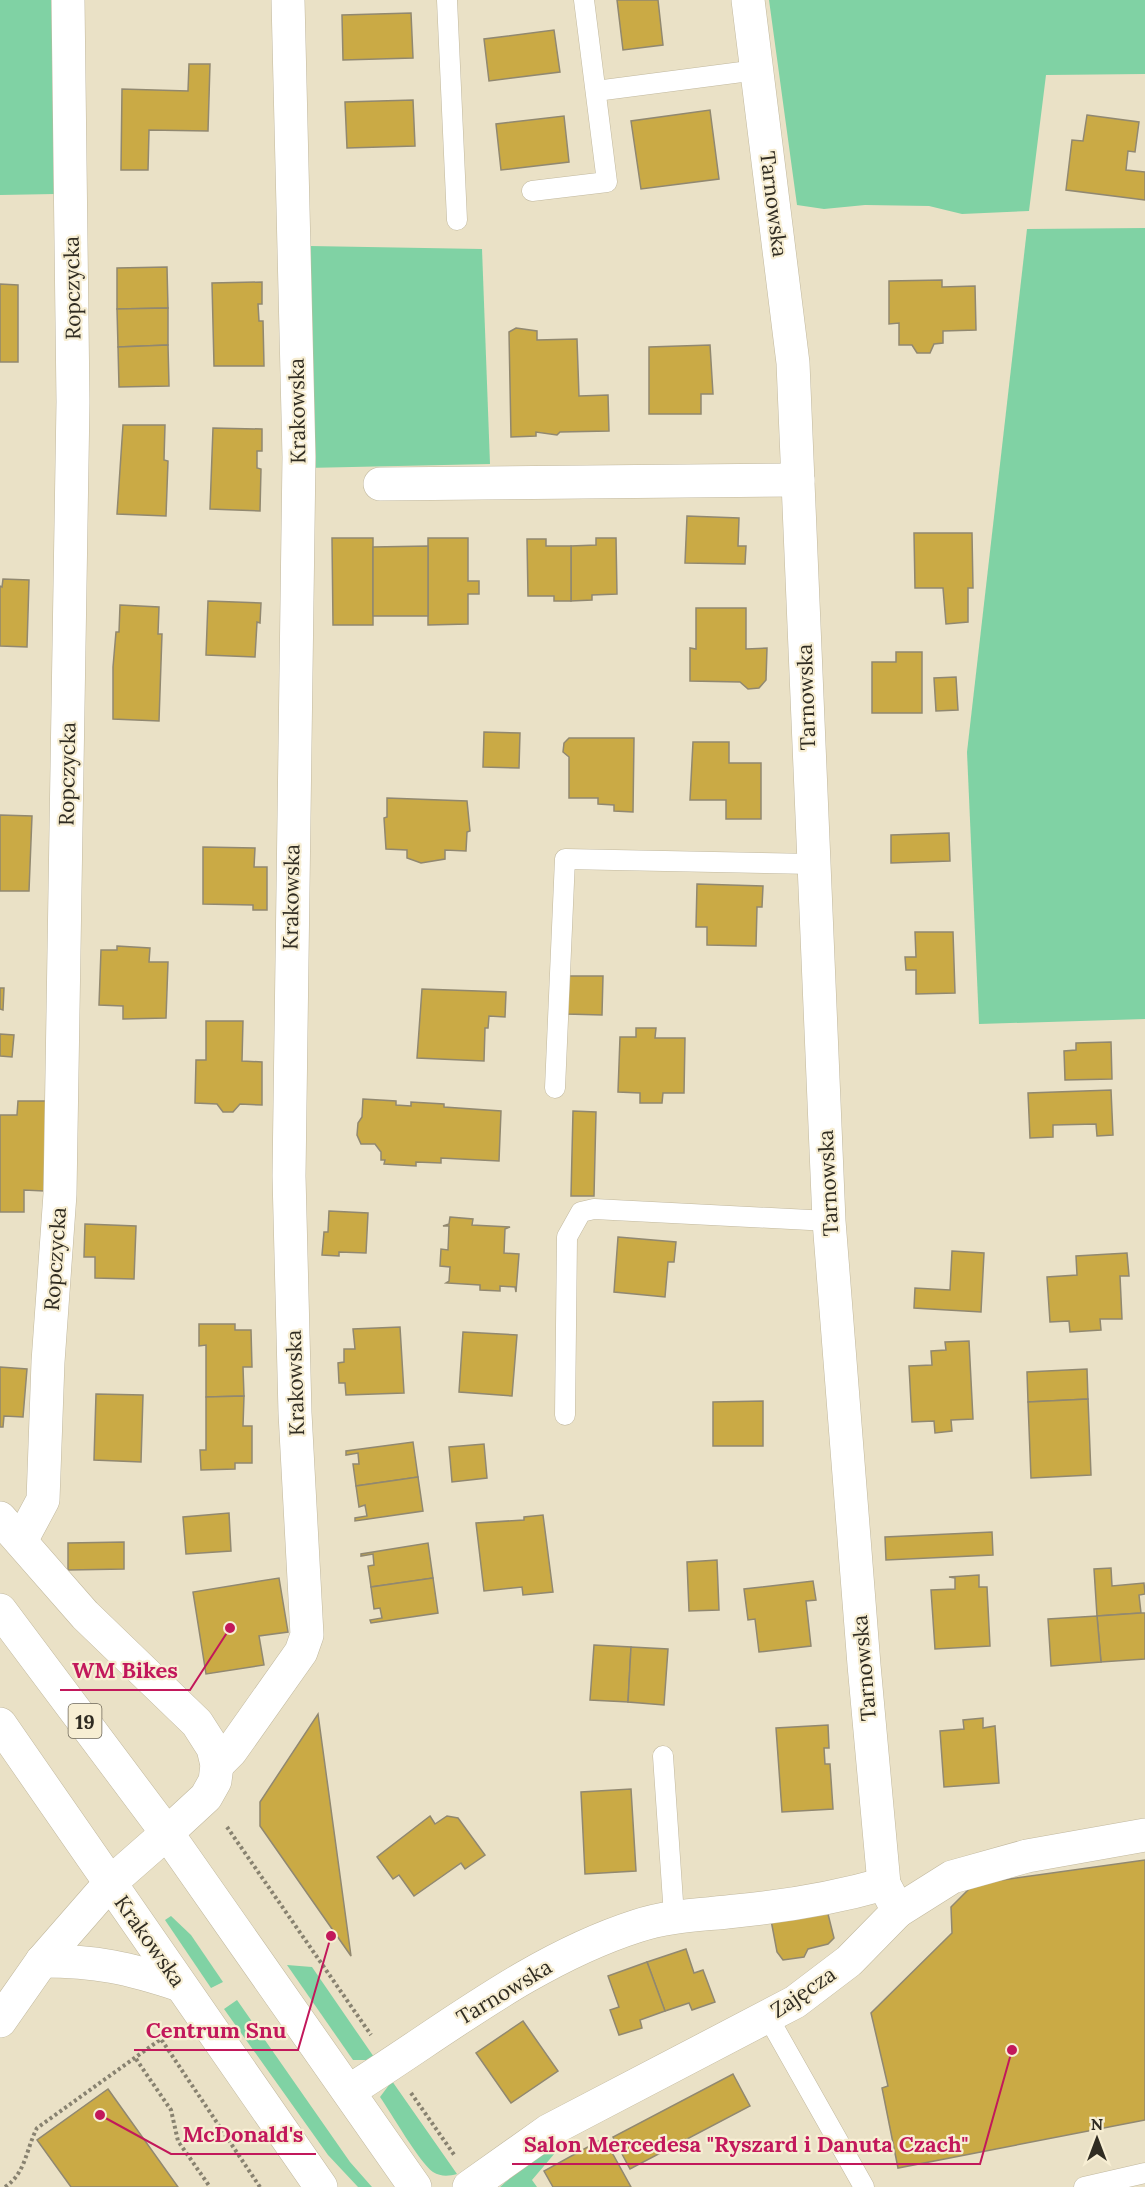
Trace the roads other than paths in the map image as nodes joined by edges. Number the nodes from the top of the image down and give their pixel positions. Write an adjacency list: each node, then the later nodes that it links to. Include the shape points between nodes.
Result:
1 (68, 0): 16 (street, Ropczycka, via 73,413 60,1194 43,1500)
2 (288, 0): 20 (street, Krakowska, via 299,457 289,1176 295,1413 307,1635 301,1652)
3 (447, 0): 9 (lane)
4 (584, 0): 7 (lane)
5 (748, 0): 6 (street, Tarnowska)
6 (757, 70): 7 (lane); 10 (street, Tarnowska, via 793,363)
7 (596, 91): 8 (lane, via 607,182)
8 (532, 191)
9 (457, 220)
10 (798, 480): 11 (street); 12 (street, Tarnowska)
11 (380, 484)
12 (813, 864): 13 (lane, via 565,859); 14 (street, Tarnowska)
13 (555, 1088)
14 (829, 1221): 15 (lane, via 594,1209 580,1212 567,1237); 24 (street, Tarnowska, via 864,1665)
15 (565, 1415)
16 (11, 1530): 20 (street, via 85,1615 197,1723 213,1748)
17 (0, 1610): 21 (street, 19)
18 (0, 1724): 23 (street, Krakowska)
19 (663, 1756): 25 (lane)
20 (217, 1765): 21 (street, Krakowska, via 215,1781 206,1797)
21 (167, 1833): 23 (street, Krakowska); 30 (street, 19)
22 (1145, 1835): 24 (street, Zajęcza, via 1028,1856)
23 (110, 1883): 26 (street, Krakowska); 27 (street, Krakowska)
24 (891, 1898): 25 (street, Tarnowska); 28 (street, Zajęcza, via 849,1961 795,2002)
25 (674, 1916): 30 (street, Tarnowska, via 589,1944 516,1982)
26 (42, 1961): 27 (street, via 91,1961 136,1970); 29 (street, Krakowska)
27 (180, 1985): 33 (street, Krakowska)
28 (768, 2016): 32 (street, Zajęcza); 35 (lane)
29 (0, 2021)
30 (349, 2091): 34 (street, 19)
31 (1145, 2173): 36 (lane)
32 (464, 2174)
33 (321, 2187)
34 (415, 2187)
35 (864, 2187)
36 (1084, 2187)

